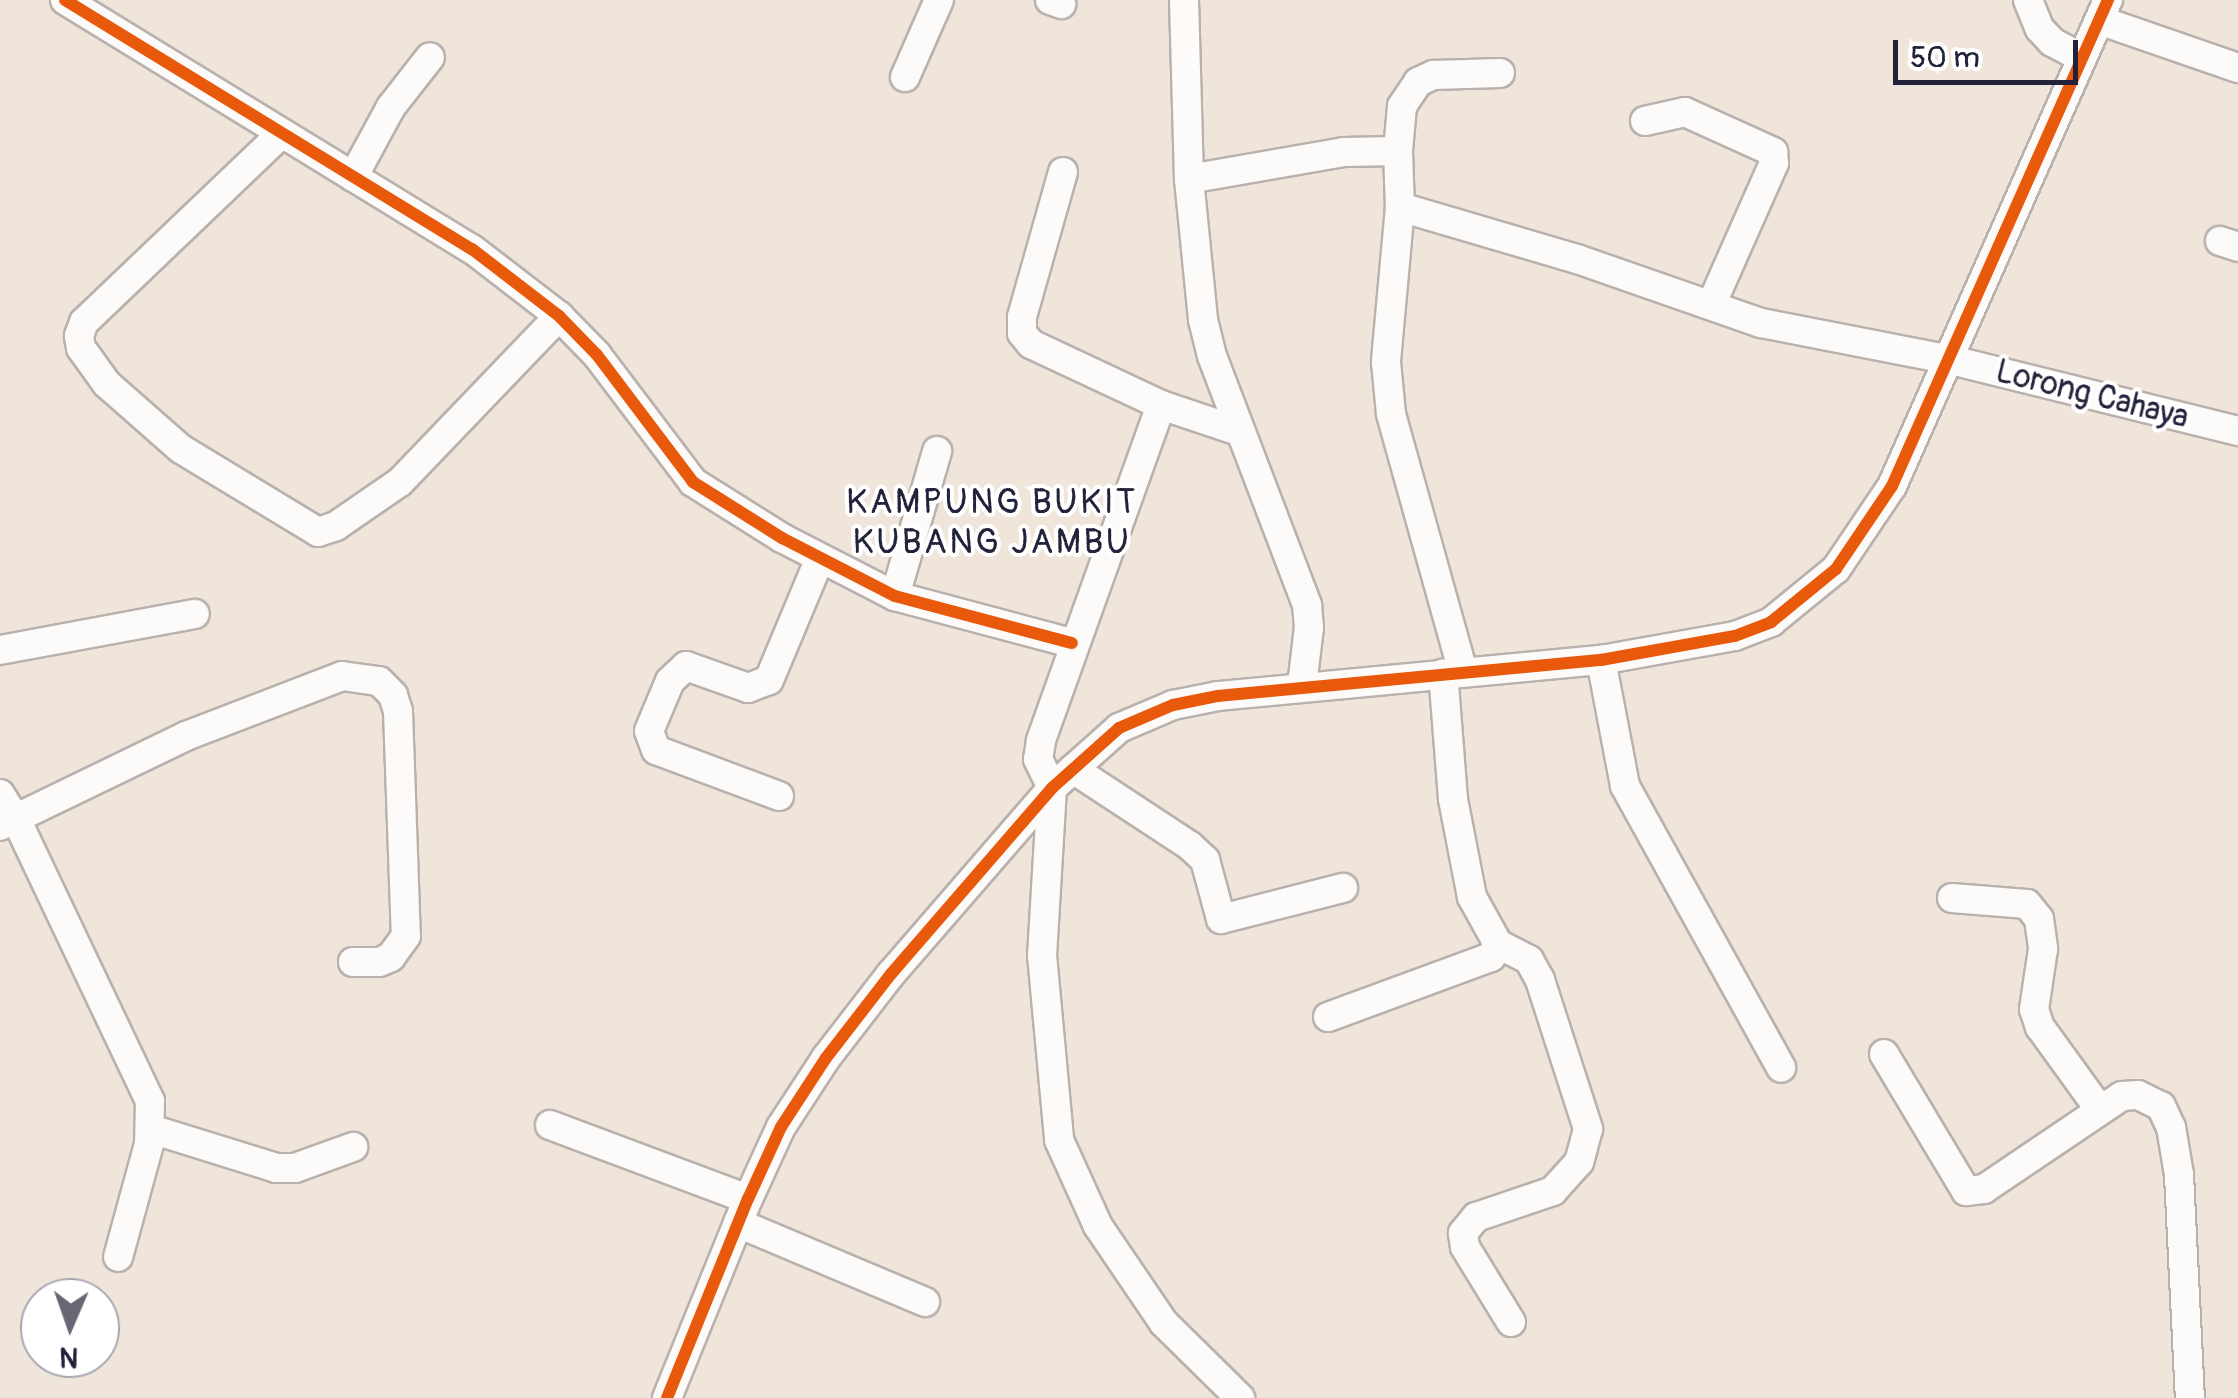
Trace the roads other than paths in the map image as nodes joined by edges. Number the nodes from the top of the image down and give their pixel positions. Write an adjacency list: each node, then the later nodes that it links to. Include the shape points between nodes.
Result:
1 (65, 0): 12 (street)
2 (939, 0): 10 (street)
3 (1184, 0): 16 (street)
4 (2028, 0): 7 (street, via 2052,42)
5 (2104, 10): 7 (street); 8 (street)
6 (430, 56): 15 (street, via 390,107)
7 (2082, 58): 20 (street)
8 (2238, 68)
9 (1500, 72): 13 (street, via 1433,75 1418,82 1402,106)
10 (904, 77)
11 (1645, 121): 18 (street, via 1685,112 1773,152 1774,163)
12 (280, 136): 15 (street); 19 (street, via 84,322 78,336 106,384 181,449 318,532 336,526 400,482)
13 (1398, 152): 16 (street, via 1343,152); 17 (street)
14 (1063, 172): 21 (street, via 1022,333 1030,344)
15 (353, 178): 19 (street, via 451,234)
16 (1189, 179): 22 (street, via 1202,320)
17 (1400, 208): 18 (street, Lorong Cahaya); 31 (street, via 1386,362 1391,414)
18 (1712, 305): 20 (street, Lorong Cahaya, via 1795,331)
19 (558, 316): 25 (street, via 597,354 692,482)
20 (1947, 359): 23 (street, Lorong Cahaya); 30 (street, via 1892,486 1836,568 1802,601 1735,636)
21 (1161, 406): 22 (street); 28 (street)
22 (1240, 432): 32 (street, via 1306,605 1310,627)
23 (2238, 432)
24 (937, 451): 26 (street)
25 (820, 558): 26 (street); 36 (street, via 769,680 748,688 686,666 670,681 649,732 656,750)
26 (895, 596): 28 (street)
27 (195, 614): 29 (street)
28 (1072, 643): 34 (street, via 1038,758)
29 (0, 650)
30 (1601, 660): 31 (street); 44 (street, via 1625,786)
31 (1453, 672): 32 (street); 40 (street, via 1453,799 1472,897)
32 (1302, 686): 33 (street, via 1173,705 1119,728)
33 (1073, 769): 34 (street); 38 (street, via 1205,860 1221,919)
34 (1052, 788): 49 (street, via 826,1058 781,1127); 54 (street, via 1042,955 1059,1140 1098,1226 1164,1323)
35 (0, 794): 37 (street)
36 (780, 796)
37 (9, 823): 41 (street, via 186,736 342,676 379,682 398,711 406,936 391,957); 47 (street, via 150,1102)
38 (1343, 888)
39 (1952, 898): 45 (street, via 2028,904 2039,920 2043,949 2034,1009 2040,1027)
40 (1498, 944): 42 (street, via 1491,956); 52 (street, via 1528,960 1540,980 1588,1130 1579,1162 1554,1191 1476,1217 1463,1233)
41 (352, 962)
42 (1328, 1016)
43 (1884, 1054): 45 (street, via 1966,1192 1984,1189)
44 (1781, 1068)
45 (2100, 1110): 55 (street, via 2138,1095 2161,1106 2170,1127 2179,1175)
46 (550, 1125): 49 (street)
47 (151, 1128): 48 (street, via 276,1168); 50 (street)
48 (353, 1147)
49 (743, 1211): 51 (street); 53 (street)
50 (118, 1257)
51 (925, 1302)
52 (1511, 1322)
53 (668, 1398)
54 (1240, 1398)
55 (2190, 1398)

